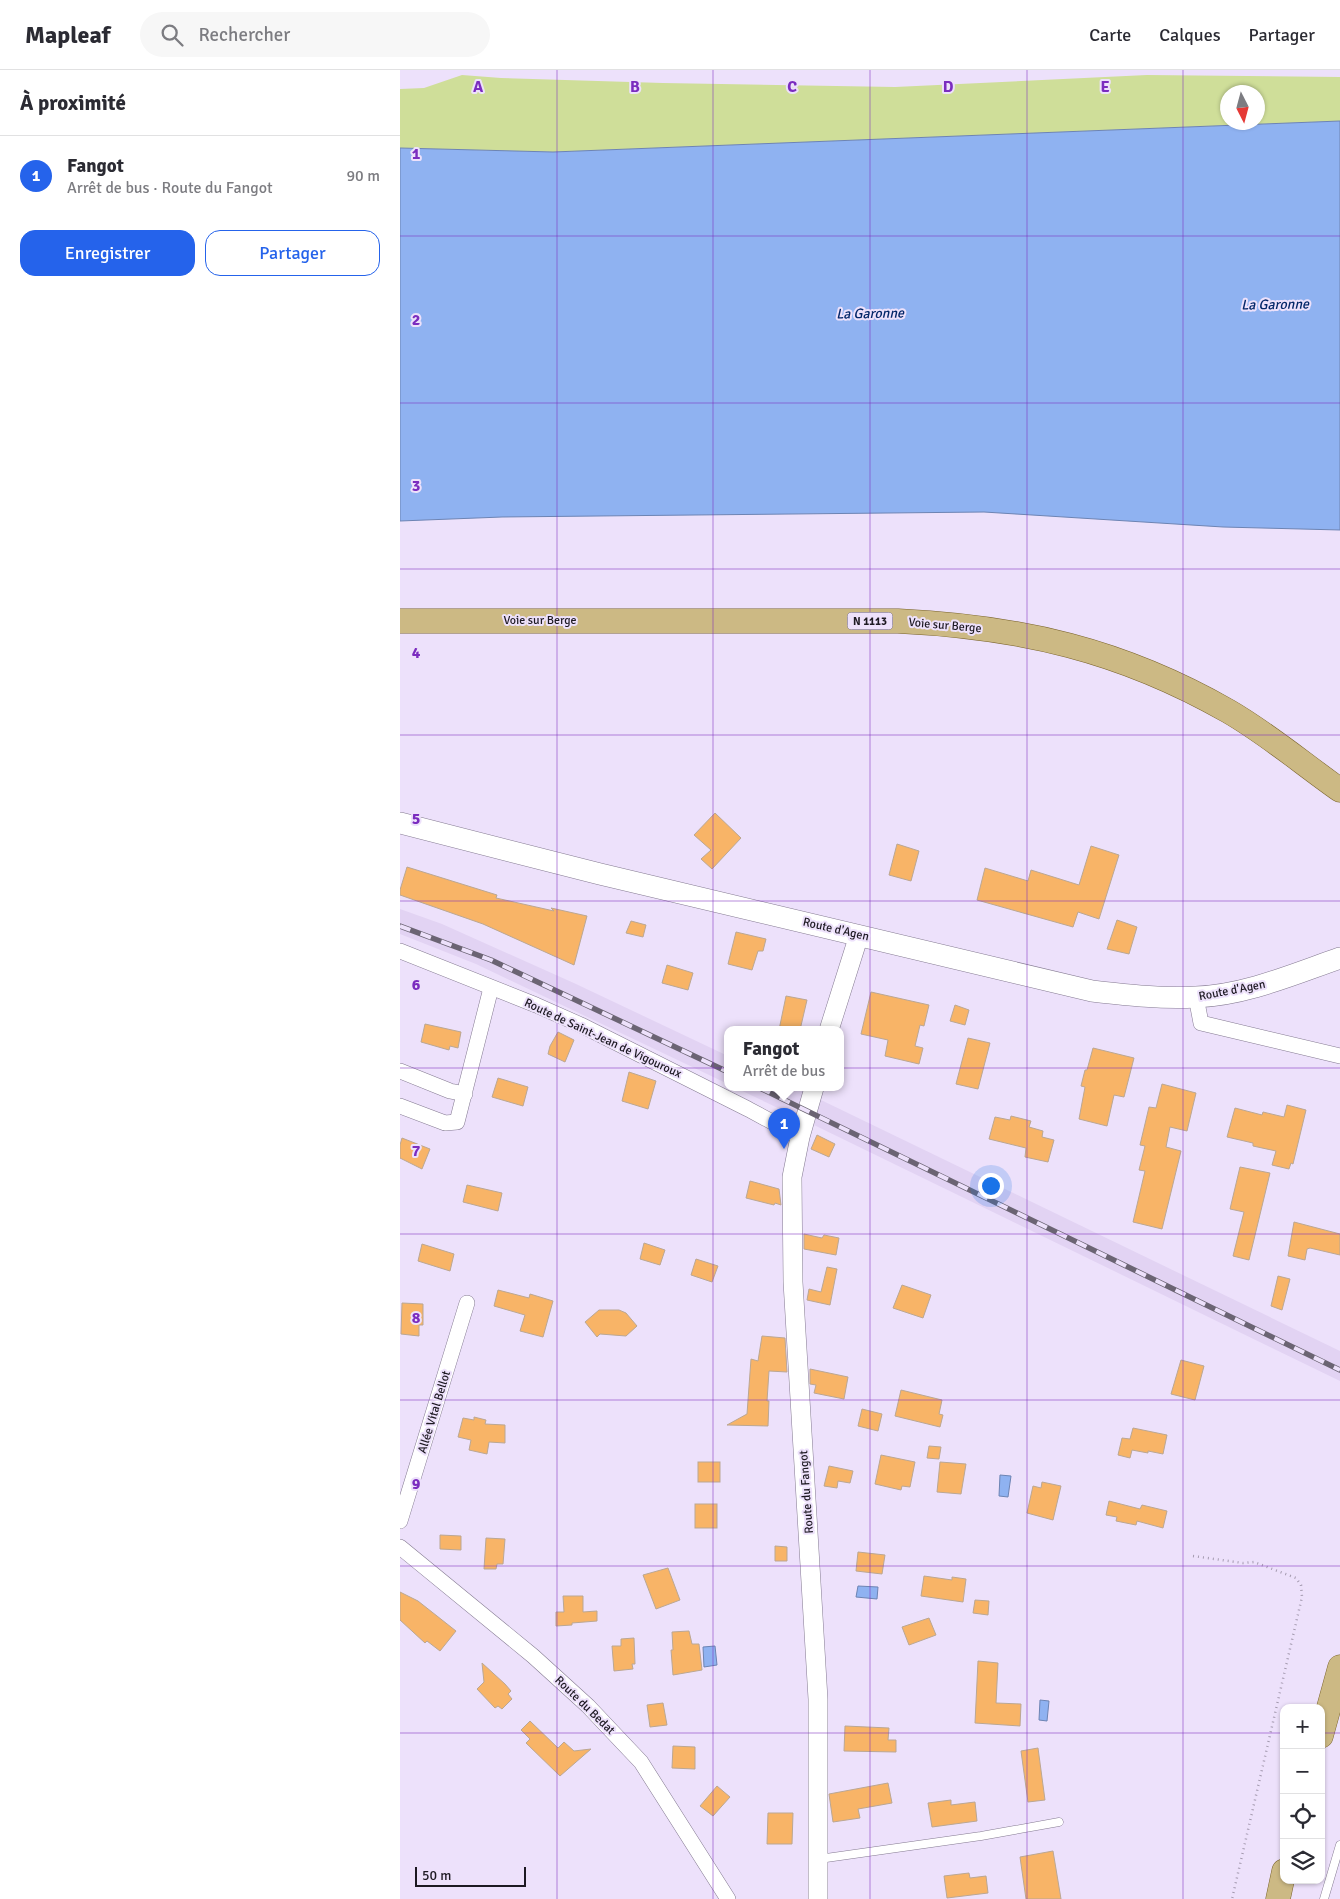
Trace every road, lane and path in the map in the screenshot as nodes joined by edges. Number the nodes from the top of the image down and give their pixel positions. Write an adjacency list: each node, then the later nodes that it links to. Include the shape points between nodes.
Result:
1 (400, 621): 2 (main road, Voie sur Berge / N 1113, via 898,621 996,629 1104,655 1170,681 1229,712)
2 (1307, 766): 3 (main road, N 1113); 4 (main road, N 1113)
3 (1340, 790)
4 (1340, 799)
5 (400, 824): 6 (main road, Route d'Agen)
6 (859, 934): 12 (main road, Route d'Agen, via 1092,991); 13 (street)
7 (400, 951): 11 (street, Route de Saint-Jean de Vigouroux)
8 (1340, 958): 10 (main road, Route d'Agen)
9 (1340, 973): 10 (main road, Route d'Agen)
10 (1274, 981): 12 (main road, Route d'Agen)
11 (492, 988): 17 (street); 19 (street, Route de Saint-Jean de Vigouroux, via 581,1025)
12 (1196, 997): 14 (street, via 1201,1023)
13 (830, 1026)
14 (1340, 1056)
15 (400, 1071): 17 (street)
16 (813, 1091): 19 (street, Route du Fangot)
17 (465, 1094): 18 (street, via 459,1119 452,1124)
18 (400, 1106)
19 (800, 1137): 28 (street, Route du Fangot, via 792,1177 793,1282 818,1699)
20 (467, 1303): 21 (street, Allée Vital Bellot)
21 (400, 1521)
22 (400, 1547): 30 (street, Route du Bedat, via 533,1656 588,1706 641,1762)
23 (1193, 1556): 32 (path, via 1254,1562 1296,1578 1301,1585 1302,1597)
24 (1340, 1667): 25 (main road)
25 (1325, 1721)
26 (1059, 1822): 28 (lane)
27 (1340, 1845): 34 (lane)
28 (817, 1859): 31 (street, Route du Fangot)
29 (1281, 1884): 33 (main road)
30 (728, 1899)
31 (818, 1899)
32 (1232, 1899)
33 (1278, 1899)
34 (1324, 1899)

